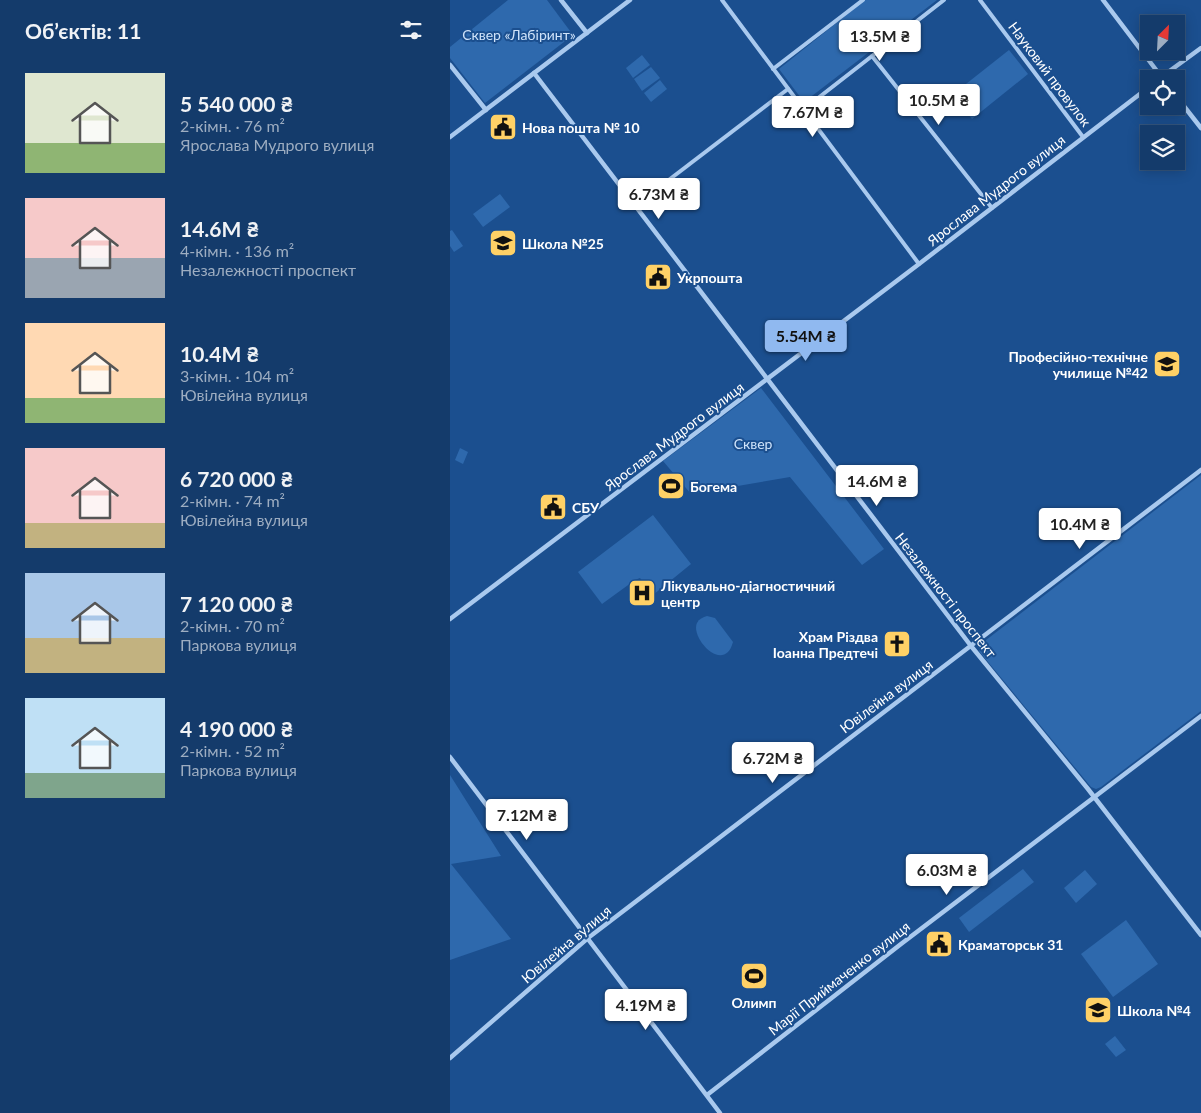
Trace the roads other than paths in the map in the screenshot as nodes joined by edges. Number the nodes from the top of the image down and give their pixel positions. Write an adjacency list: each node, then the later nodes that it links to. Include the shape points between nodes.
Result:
1 (561, 0): 8 (street)
2 (630, 0): 8 (street)
3 (722, 0): 12 (street)
4 (863, 0): 12 (street)
5 (944, 0): 10 (street)
6 (980, 0): 23 (street, Науковий провулок)
7 (1104, 0): 13 (street)
8 (587, 33): 15 (street)
9 (1201, 48): 14 (street)
10 (872, 56): 19 (street); 25 (street)
11 (450, 65): 20 (street)
12 (773, 69): 16 (street)
13 (1155, 70)
14 (1172, 70)
15 (534, 73): 20 (street); 24 (street, Незалежності проспект)
16 (788, 89): 19 (street); 24 (street)
17 (1140, 94): 23 (street, Ярослава Мудрого вулиця)
18 (1185, 108): 21 (street)
19 (804, 109): 26 (street)
20 (486, 110): 22 (street)
21 (1201, 128)
22 (450, 137)
23 (1083, 137): 25 (street, Ярослава Мудрого вулиця)
24 (636, 205): 27 (street, Незалежності проспект)
25 (992, 208): 26 (street, Ярослава Мудрого вулиця)
26 (918, 264): 27 (street, Ярослава Мудрого вулиця)
27 (767, 379): 29 (street, Ярослава Мудрого вулиця); 30 (street, Незалежності проспект)
28 (1201, 470): 30 (street, Ювілейна вулиця)
29 (450, 619)
30 (971, 646): 33 (street, Незалежності проспект); 35 (street, Ювілейна вулиця)
31 (1201, 716): 33 (street, Марії Приймаченко вулиця)
32 (450, 757): 35 (street)
33 (1094, 797): 34 (street, Незалежності проспект); 37 (street, Марії Приймаченко вулиця)
34 (1201, 935)
35 (588, 938): 36 (street, Ювілейна вулиця); 37 (street)
36 (450, 1058)
37 (707, 1095): 38 (street)
38 (720, 1113)

